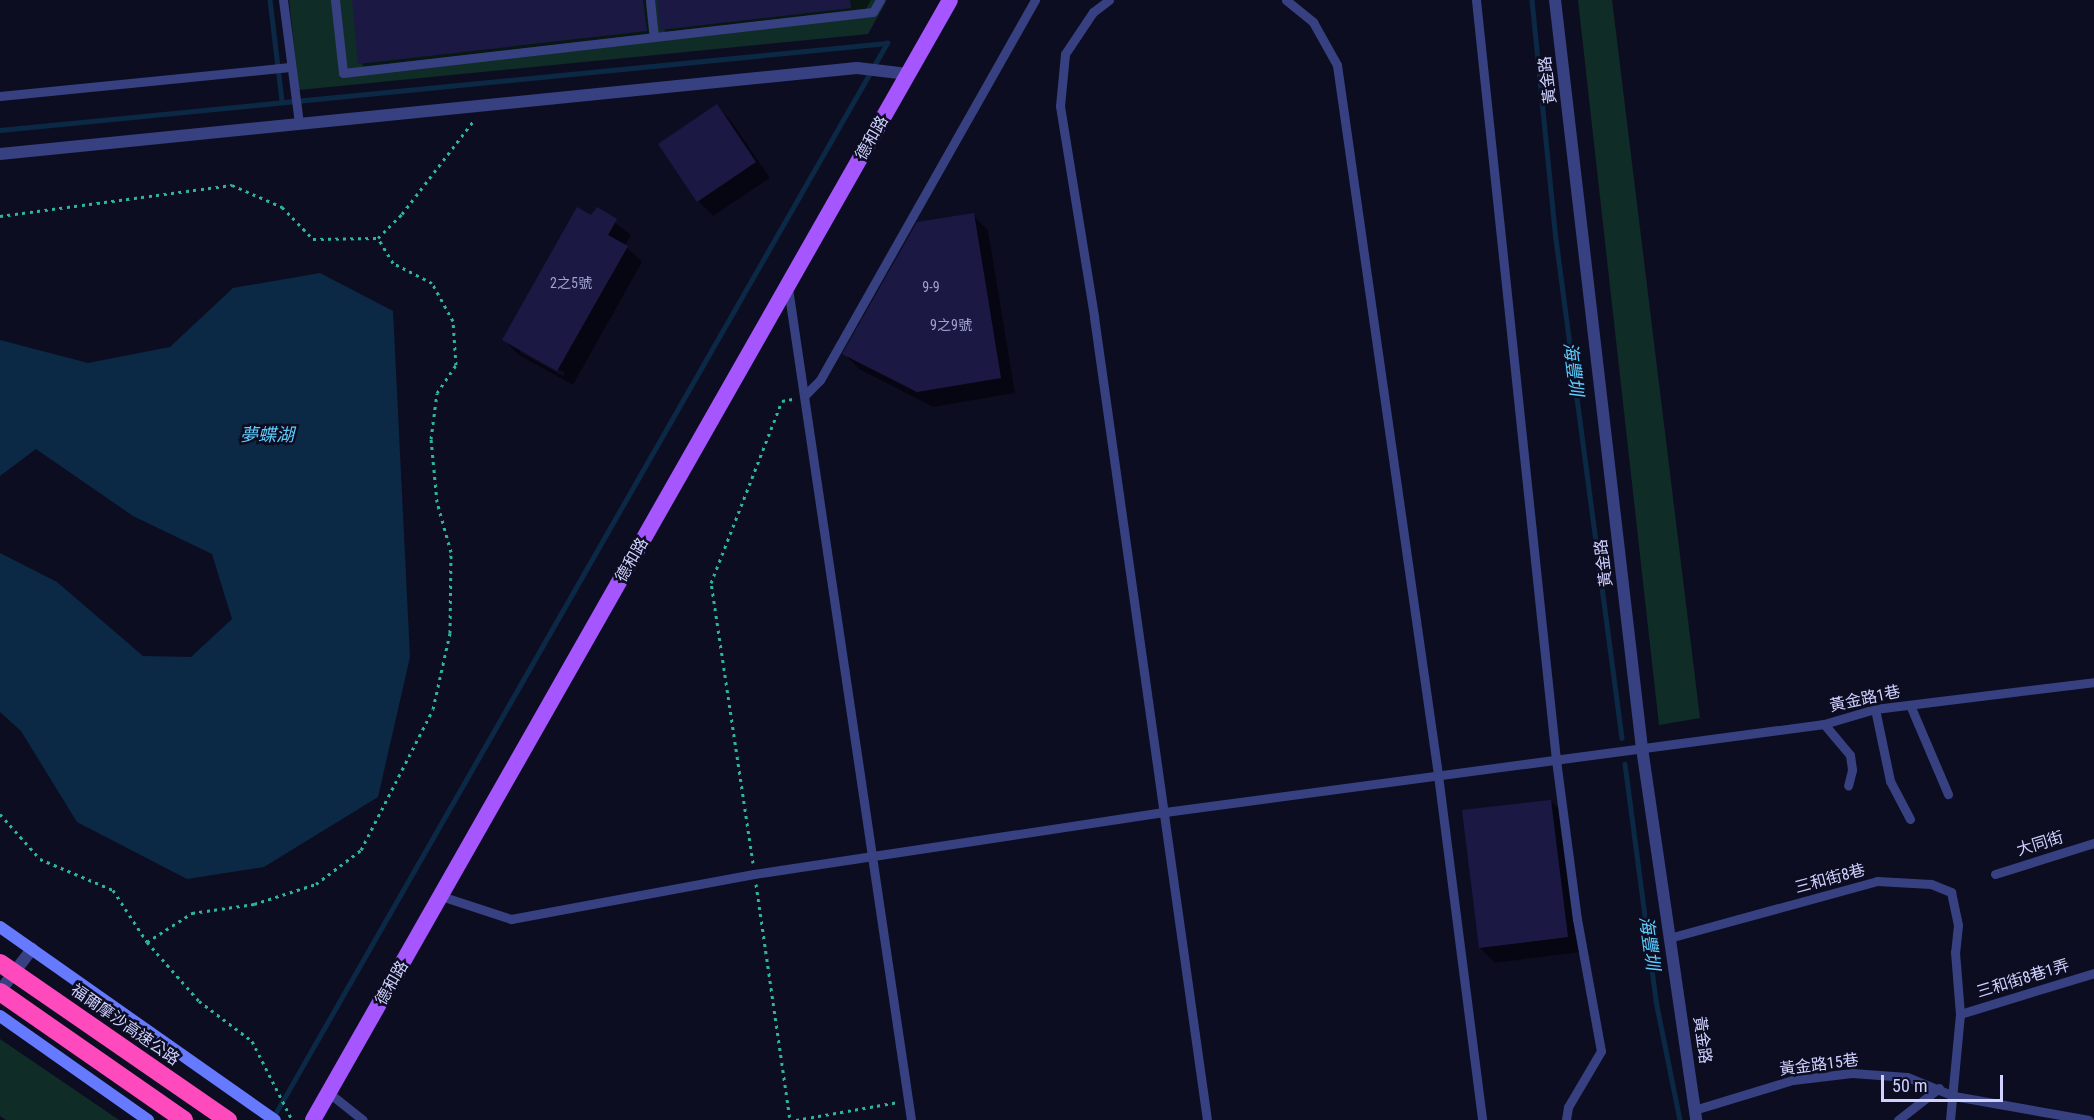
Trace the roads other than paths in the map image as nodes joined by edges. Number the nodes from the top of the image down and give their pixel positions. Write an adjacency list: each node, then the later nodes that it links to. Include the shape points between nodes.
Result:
1 (283, 0): 12 (lane)
2 (335, 0): 11 (lane, via 343,73)
3 (651, 0): 11 (lane)
4 (880, 0): 11 (lane, via 873,12)
5 (950, 0): 13 (main road, 德和路)
6 (1035, 0): 18 (lane, via 820,380)
7 (1109, 0): 28 (lane, via 1093,12 1065,54 1060,106)
8 (1286, 0): 25 (lane, via 1313,22 1337,65)
9 (1476, 0): 24 (lane)
10 (1555, 0): 23 (street, 黃金路)
11 (654, 37)
12 (290, 67): 14 (lane); 15 (lane)
13 (908, 74): 15 (street, via 856,68); 17 (main road, 德和路)
14 (0, 96)
15 (299, 124): 16 (street)
16 (0, 154)
17 (788, 285): 18 (lane); 33 (main road, 德和路)
18 (805, 395): 31 (lane)
19 (2094, 683): 20 (lane, 黃金路1巷)
20 (1910, 705): 21 (lane, 黃金路1巷); 27 (lane)
21 (1875, 709): 22 (lane, 黃金路1巷); 29 (lane, via 1890,781)
22 (1824, 724): 23 (lane, 黃金路1巷); 26 (lane, via 1850,755)
23 (1642, 748): 24 (lane, 黃金路1巷); 35 (street, 黃金路)
24 (1556, 760): 25 (lane, 黃金路1巷); 55 (lane, via 1577,919 1601,1051 1568,1107)
25 (1438, 775): 28 (lane, 黃金路1巷); 54 (lane)
26 (1848, 786)
27 (1948, 794)
28 (1165, 812): 31 (lane, 黃金路1巷); 53 (lane)
29 (1910, 819)
30 (2094, 843): 32 (lane, 大同街)
31 (873, 857): 33 (lane, 黃金路1巷, via 754,874 511,919); 52 (lane)
32 (1995, 874)
33 (441, 896): 43 (main road, 德和路)
34 (0, 927): 36 (main road)
35 (1669, 938): 40 (lane, 三和街8巷, via 1878,881 1931,884 1951,892 1955,908); 45 (street, 黃金路)
36 (32, 949): 39 (street); 49 (main road)
37 (0, 963): 48 (highway, 福爾摩沙高速公路, bridge)
38 (2094, 973): 40 (lane, 三和街8巷1弄)
39 (0, 991): 47 (highway)
40 (1960, 1014): 44 (lane, 三和街8巷)
41 (0, 1016): 46 (main road)
42 (1939, 1088): 44 (lane, 黃金路15巷); 45 (lane, 黃金路15巷, via 1907,1077 1852,1073 1793,1080); 56 (lane)
43 (329, 1093): 50 (main road, 德和路); 51 (lane)
44 (1954, 1096): 57 (lane, 三和街8巷); 58 (lane, 黃金路15巷)
45 (1695, 1115)
46 (148, 1120)
47 (184, 1120)
48 (228, 1120)
49 (275, 1120)
50 (313, 1120)
51 (363, 1120)
52 (911, 1120)
53 (1207, 1120)
54 (1482, 1120)
55 (1566, 1120)
56 (1898, 1120)
57 (1950, 1120)
58 (2089, 1120)

